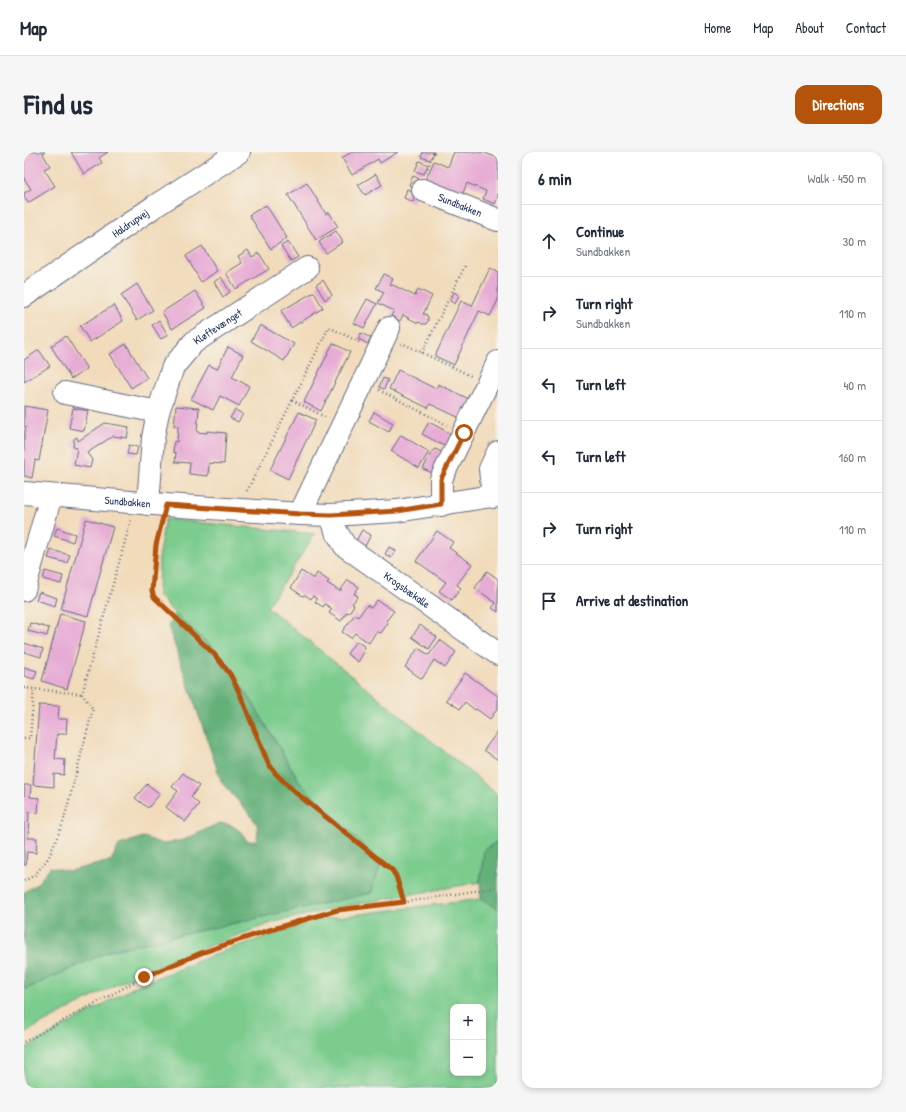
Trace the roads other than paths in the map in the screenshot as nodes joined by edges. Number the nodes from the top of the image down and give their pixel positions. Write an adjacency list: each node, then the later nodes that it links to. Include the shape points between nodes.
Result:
1 (239, 152): 5 (street, Haldrupvej)
2 (423, 190): 3 (street, Sundbakken)
3 (498, 220)
4 (307, 268): 9 (street, Kløftevænget, via 194,342 173,367)
5 (24, 296)
6 (389, 328): 16 (street)
7 (498, 362): 15 (street, via 441,479)
8 (65, 393): 9 (street)
9 (158, 412): 14 (street, Kløftevænget, via 153,438)
10 (498, 452): 13 (street, via 490,469)
11 (24, 493): 12 (street, Sundbakken)
12 (51, 496): 14 (street, Sundbakken); 18 (street)
13 (495, 496): 15 (street, Sundbakken)
14 (150, 504): 16 (street, Sundbakken)
15 (441, 504): 17 (street, Sundbakken, via 397,511)
16 (300, 514): 17 (street, Sundbakken)
17 (331, 515): 20 (street, Krogsbækalle, via 336,532 345,546)
18 (29, 548): 19 (street)
19 (24, 590)
20 (498, 654)

